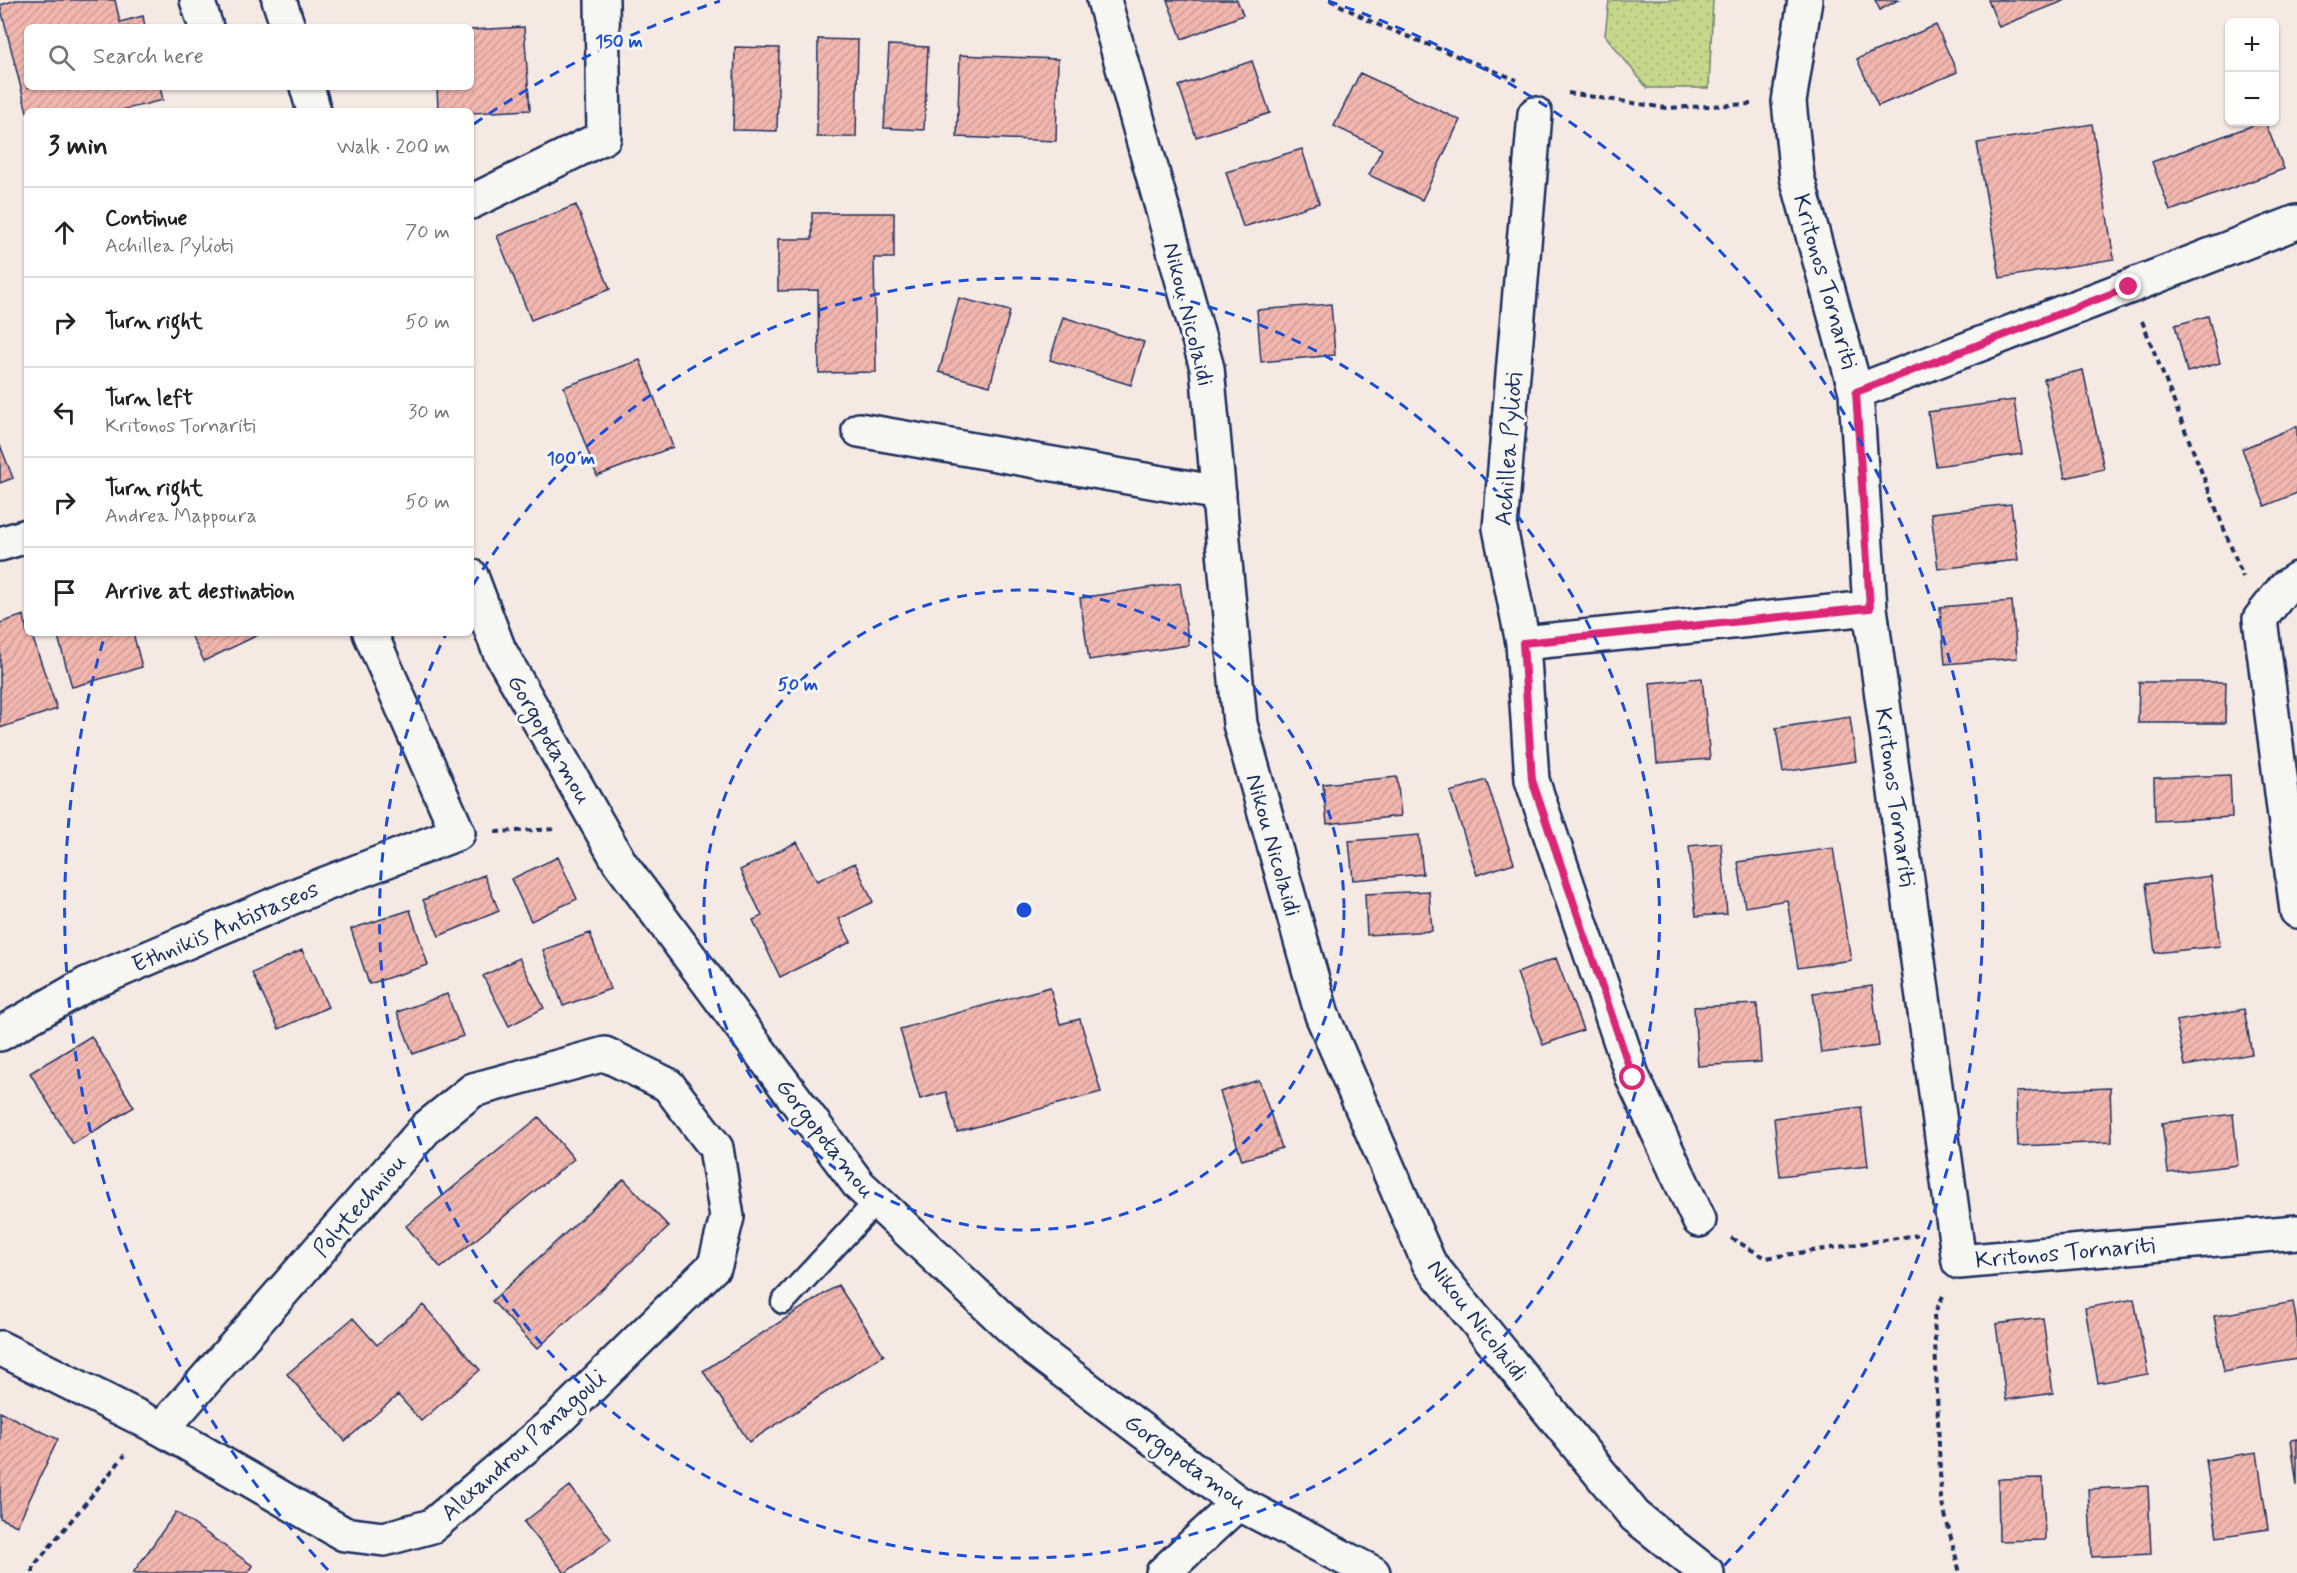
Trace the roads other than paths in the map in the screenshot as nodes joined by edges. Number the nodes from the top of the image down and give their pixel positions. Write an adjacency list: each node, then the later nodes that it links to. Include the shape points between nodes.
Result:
1 (197, 0): 6 (street)
2 (279, 0): 7 (street)
3 (602, 0): 11 (street, via 604,137)
4 (1104, 0): 15 (street, Nikou Nicolaidi, via 1207,368)
5 (1805, 0): 13 (street, Kritonos Tornariti, via 1789,102 1797,177)
6 (205, 24)
7 (287, 24)
8 (308, 90): 10 (street)
9 (1531, 99): 22 (street, Achillea Pylioti, via 1500,528)
10 (313, 108)
11 (474, 201)
12 (2297, 222): 13 (street)
13 (1856, 392): 20 (street, Kritonos Tornariti)
14 (859, 430): 15 (street)
15 (1219, 493): 35 (street, Nikou Nicolaidi, via 1240,724 1322,1015 1429,1263 1635,1516)
16 (24, 537): 17 (street)
17 (0, 544)
18 (2297, 579): 23 (street, via 2285,586 2260,619)
19 (474, 584): 26 (street, Gorgopotamou, via 499,650 634,882 859,1185)
20 (1870, 608): 22 (street); 28 (street, Kritonos Tornariti, via 1959,1262)
21 (371, 636): 24 (street, Ethnikis Antistaseos, via 458,833 302,893 87,984)
22 (1523, 643): 27 (street, Achillea Pylioti, via 1532,780 1633,1078)
23 (2297, 911)
24 (0, 1034)
25 (605, 1054): 31 (street, Polytechniou, via 473,1090 427,1127); 31 (street, Alexandrou Panagouli, via 668,1085 716,1148 727,1217 715,1265 558,1419 432,1526 384,1539 344,1534)
26 (876, 1202): 29 (lane); 32 (street, Gorgopotamou, via 1033,1348)
27 (1699, 1220)
28 (2297, 1232)
29 (783, 1302)
30 (0, 1348): 31 (street, Alexandrou Panagouli)
31 (156, 1427)
32 (1238, 1503): 33 (street); 34 (street, Gorgopotamou)
33 (1163, 1573)
34 (1373, 1573)
35 (1707, 1573)

